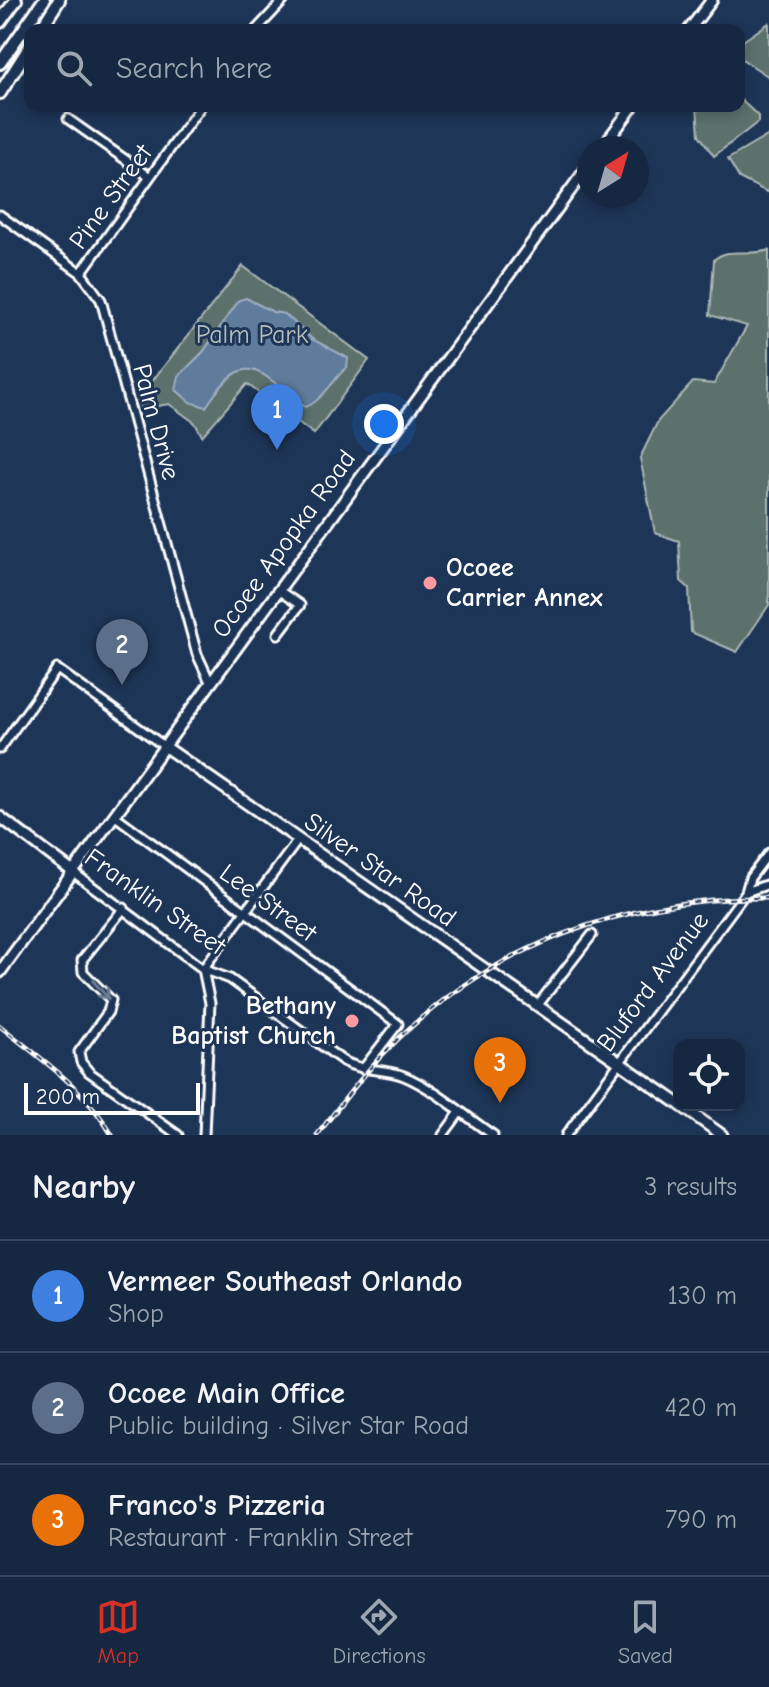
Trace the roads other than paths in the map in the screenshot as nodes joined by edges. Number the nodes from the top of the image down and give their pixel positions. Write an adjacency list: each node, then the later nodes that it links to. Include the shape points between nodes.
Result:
1 (14, 0): 6 (highway); 7 (highway)
2 (44, 0): 8 (highway)
3 (59, 0): 9 (highway)
4 (284, 0): 10 (street)
5 (712, 0): 11 (main road)
6 (0, 15)
7 (0, 22)
8 (27, 24)
9 (44, 24)
10 (262, 24)
11 (694, 24)
12 (24, 29): 14 (highway)
13 (24, 55): 15 (highway)
14 (0, 63)
15 (0, 93)
16 (197, 112): 20 (street, Pine Street)
17 (629, 112): 19 (main road)
18 (68, 119): 20 (street)
19 (611, 136)
20 (150, 177): 23 (street, Pine Street)
21 (577, 181): 24 (main road, Ocoee Apopka Road)
22 (0, 215): 23 (street, Palm Drive)
23 (81, 273): 26 (street, Palm Drive, via 106,313 197,654)
24 (278, 590): 25 (street, via 300,605); 26 (main road, Ocoee Apopka Road)
25 (278, 634)
26 (210, 682): 27 (main road, Ocoee Apopka Road)
27 (164, 746): 28 (street, Silver Star Road, via 57,669); 29 (main road, Ocoee Apopka Road); 31 (main road, Silver Star Road)
28 (0, 749)
29 (114, 815): 33 (main road, Ocoee Apopka Road); 37 (street, Lee Street)
30 (0, 817): 33 (main road, Franklin Street)
31 (298, 840): 37 (street); 41 (main road, Silver Star Road)
32 (769, 853): 35 (street, Bluford Avenue)
33 (73, 872): 36 (street, Franklin Street); 40 (main road, Ocoee Apopka Road)
34 (769, 884): 35 (street)
35 (746, 892): 42 (street, Bluford Avenue)
36 (124, 908): 39 (street, Franklin Street); 48 (street, one-way to 48, via 82,960 83,972 111,1000 79,1052 81,1062)
37 (245, 911): 39 (street); 43 (street, Lee Street, via 398,1024)
38 (592, 935): 41 (street)
39 (203, 969): 43 (street, Franklin Street, via 230,979 343,1061); 49 (street, via 210,1003)
40 (0, 972)
41 (537, 1006): 42 (main road, Silver Star Road)
42 (618, 1062): 44 (main road, Silver Star Road); 47 (street, Bluford Avenue)
43 (363, 1069): 46 (street, Franklin Street, via 383,1069 411,1079)
44 (673, 1101)
45 (688, 1111): 53 (main road, Silver Star Road)
46 (460, 1112): 50 (street); 51 (street, Franklin Street)
47 (568, 1132): 52 (street)
48 (178, 1135)
49 (204, 1135)
50 (443, 1135)
51 (493, 1135)
52 (580, 1135)
53 (722, 1135)

